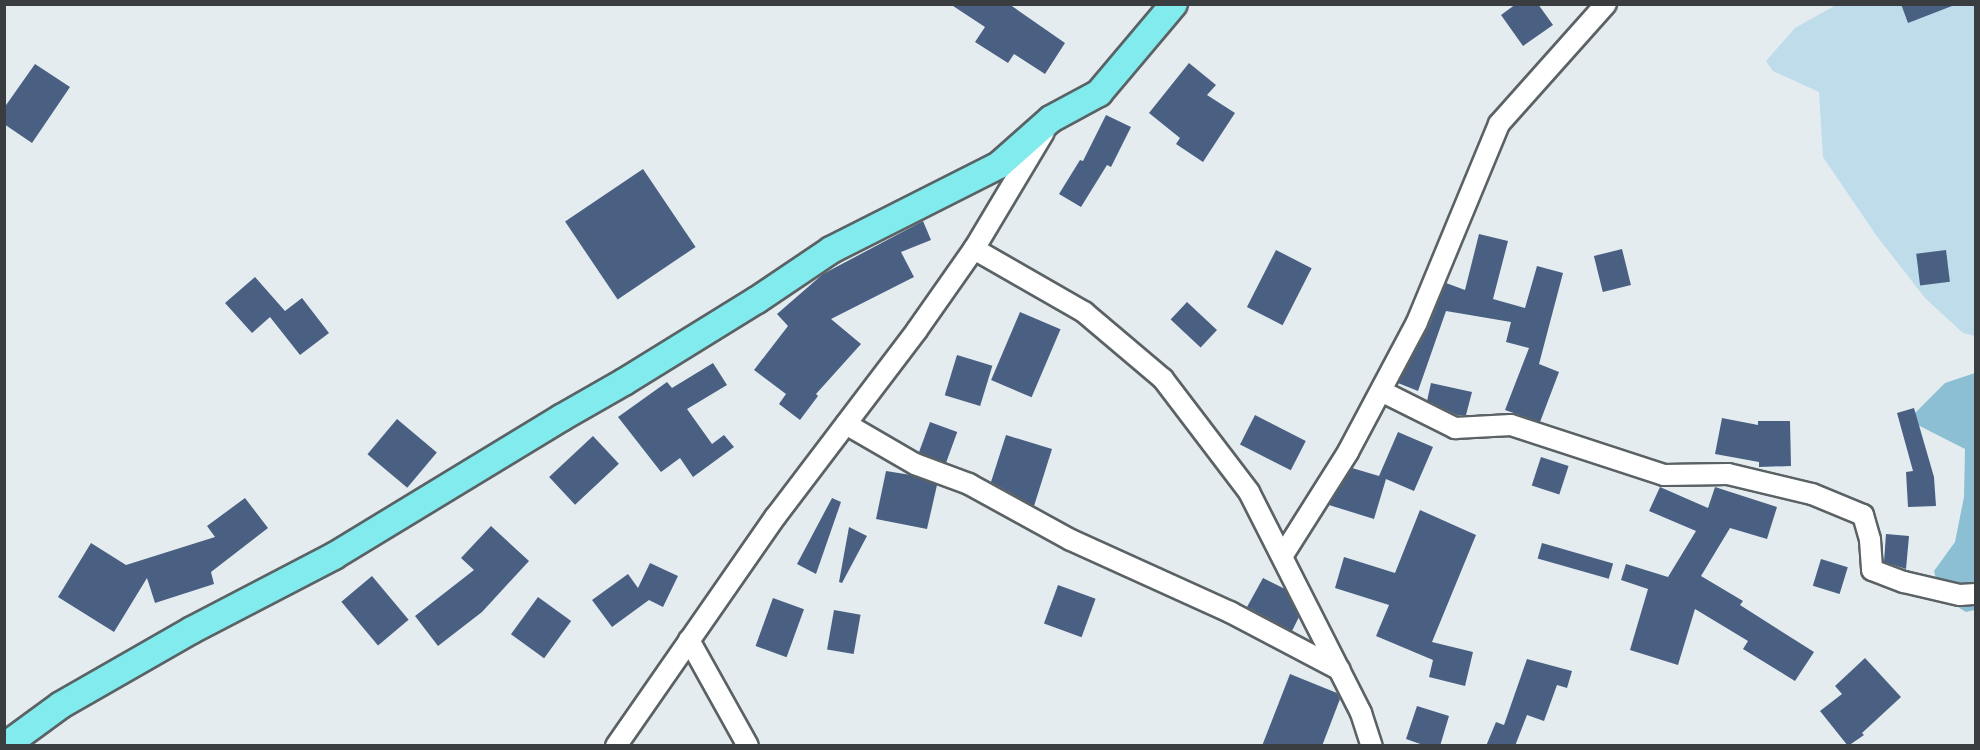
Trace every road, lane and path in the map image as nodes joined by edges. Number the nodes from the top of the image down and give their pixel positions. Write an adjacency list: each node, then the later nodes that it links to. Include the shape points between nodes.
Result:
1 (1174, 4): 3 (main road, via 1099,93)
2 (1606, 4): 5 (street, via 1499,124 1417,322)
3 (1051, 119): 4 (street); 11 (main road, via 999,165 831,250 624,382 333,556 61,705)
4 (974, 249): 6 (street); 7 (street, via 1084,312 1163,379 1249,492)
5 (1381, 391): 7 (street); 8 (street, via 1455,428 1511,425 1664,475 1728,474 1812,494 1863,515 1872,570 1938,590)
6 (846, 424): 9 (street); 10 (street, via 915,464 969,484 1071,540 1230,612)
7 (1283, 555): 10 (street)
8 (1976, 594)
9 (689, 640): 12 (street); 13 (street)
10 (1340, 670): 14 (street)
11 (5, 746)
12 (616, 746)
13 (748, 746)
14 (1372, 746)

